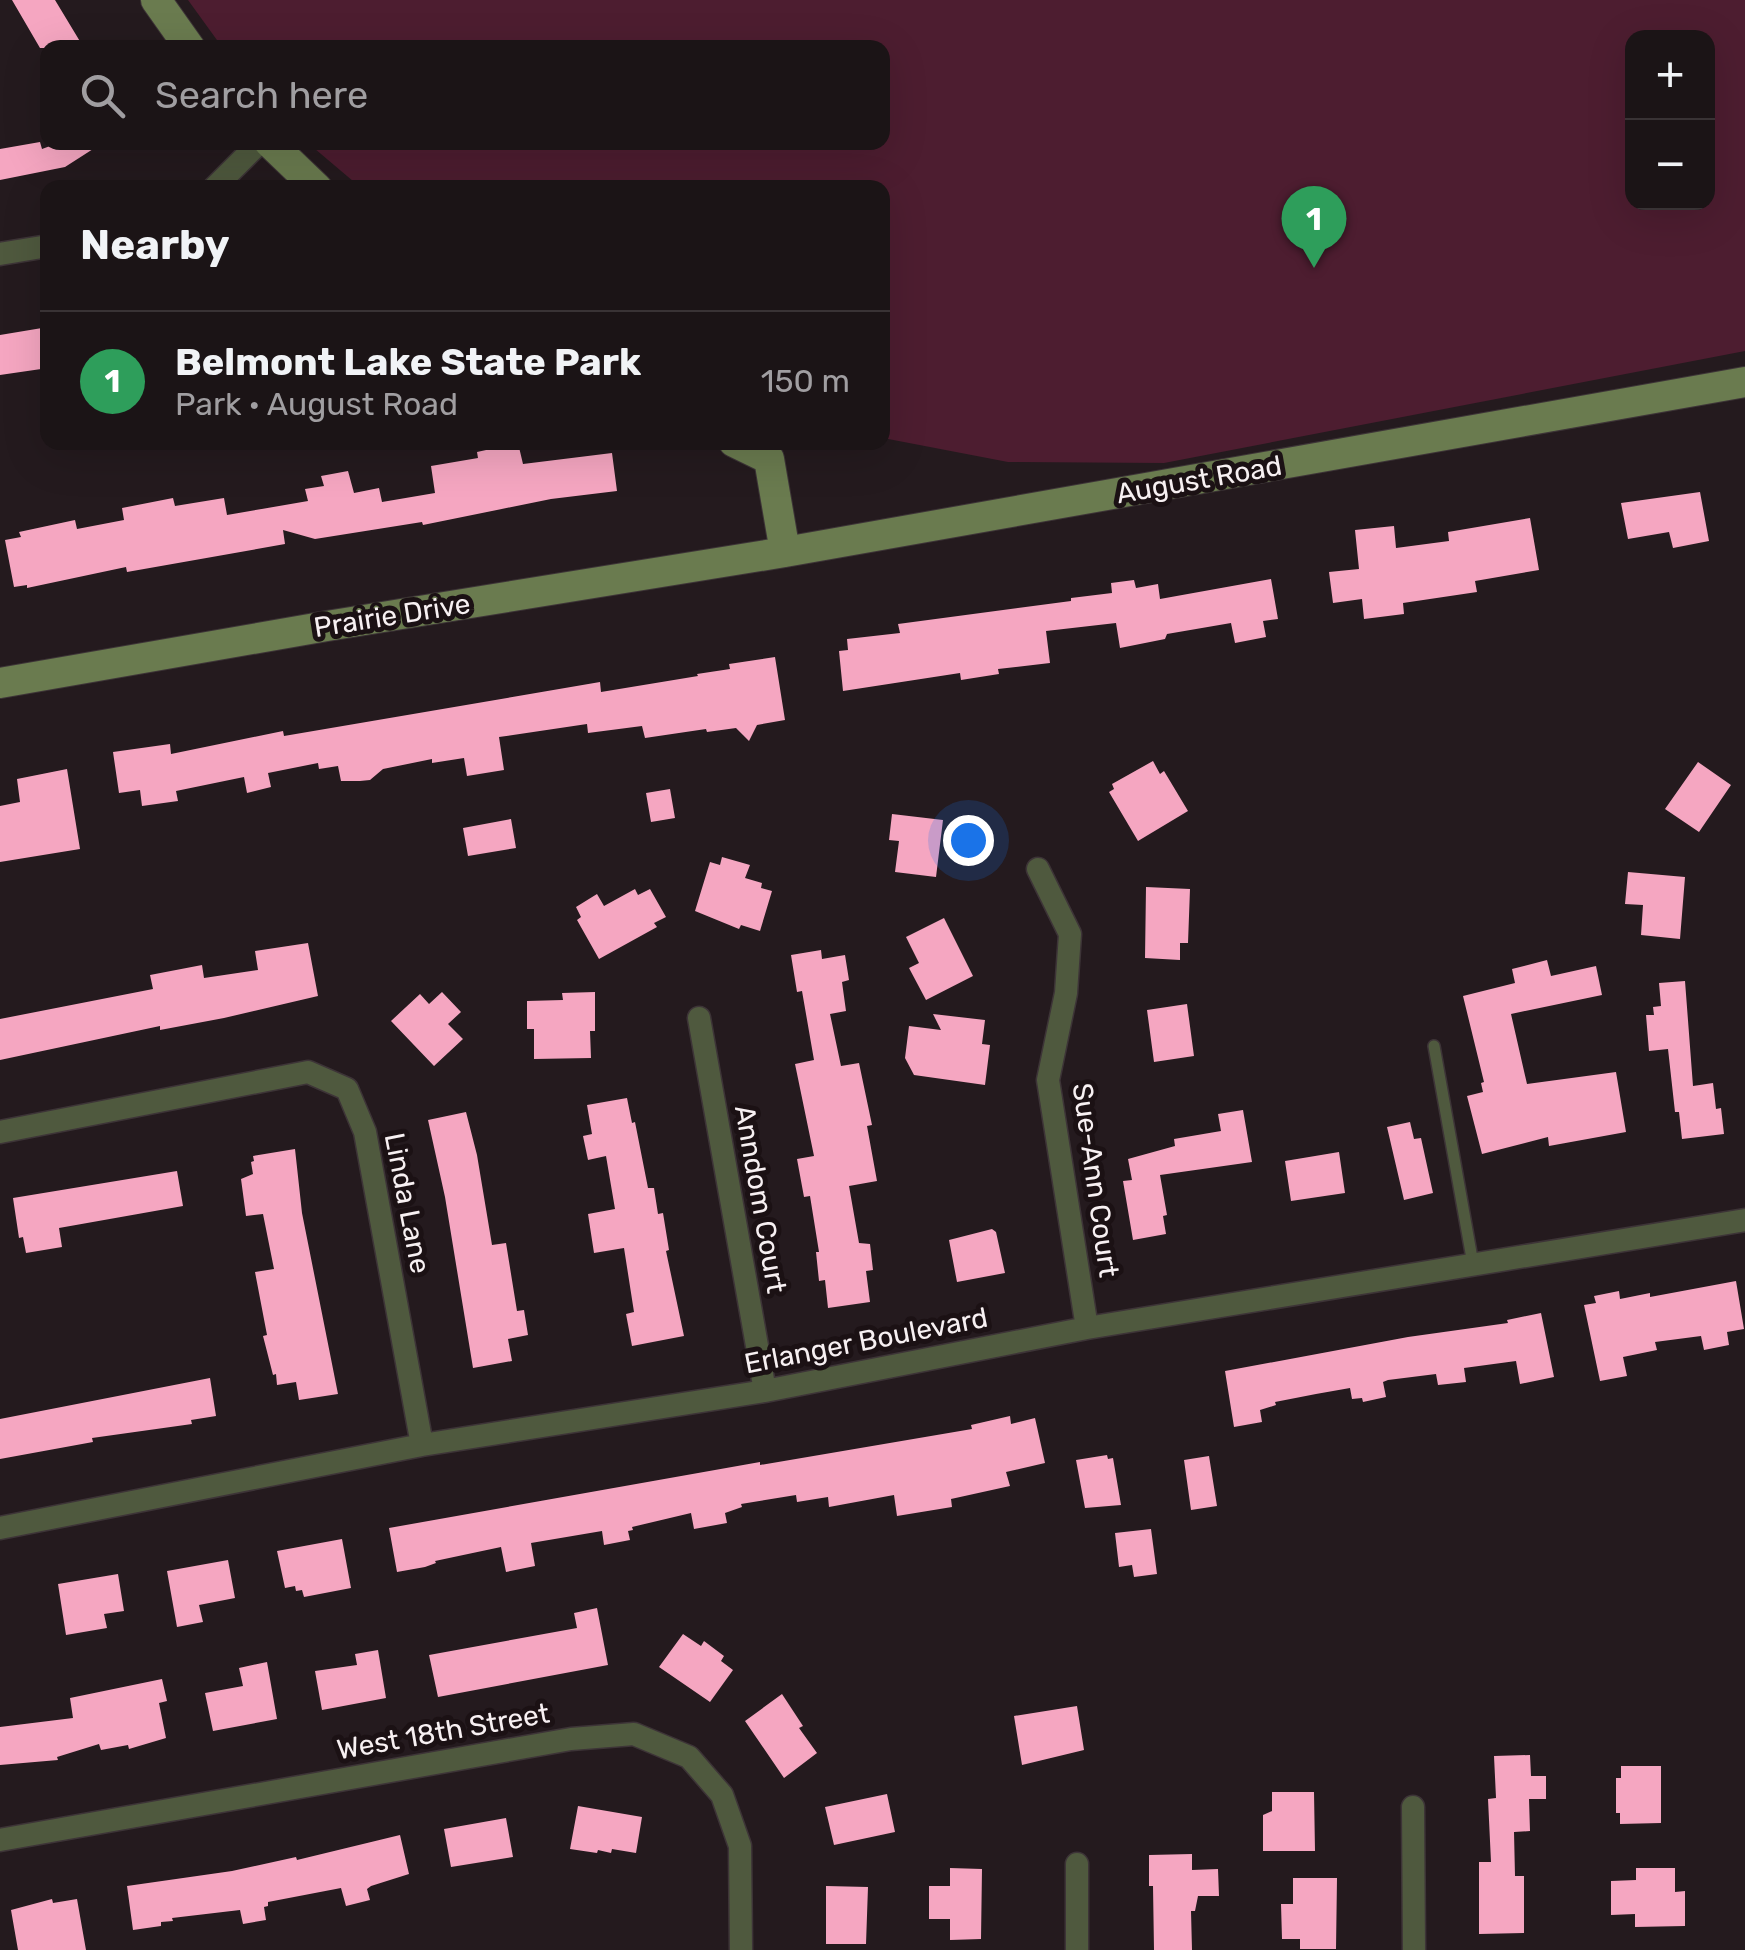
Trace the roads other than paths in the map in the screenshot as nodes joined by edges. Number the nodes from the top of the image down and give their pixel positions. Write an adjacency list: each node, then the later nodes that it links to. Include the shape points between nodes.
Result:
1 (156, 0): 2 (street)
2 (184, 40)
3 (252, 150): 5 (street)
4 (277, 150): 6 (street)
5 (222, 180)
6 (309, 180)
7 (40, 247): 8 (street)
8 (0, 254)
9 (1745, 382): 11 (street, August Road)
10 (750, 450): 11 (street, via 769,459)
11 (785, 552): 12 (street, Prairie Drive)
12 (0, 682)
13 (1038, 869): 19 (street, Sue-Ann Court, via 1070,934 1048,1080)
14 (699, 1018): 20 (street, Anndom Court)
15 (1434, 1046): 18 (lane)
16 (0, 1132): 21 (street, Linda Lane, via 308,1072 346,1089 366,1132)
17 (1745, 1220): 18 (street, Erlanger Boulevard)
18 (1473, 1264): 19 (street, Erlanger Boulevard)
19 (1087, 1328): 20 (street, Erlanger Boulevard)
20 (765, 1390): 21 (street, Erlanger Boulevard)
21 (422, 1446): 22 (street, Erlanger Boulevard)
22 (0, 1528)
23 (1413, 1807): 28 (street)
24 (0, 1840): 26 (street, West 18th Street, via 571,1738 634,1734 689,1757 722,1794 740,1846)
25 (1076, 1864): 27 (street)
26 (741, 1950)
27 (1077, 1950)
28 (1414, 1950)

